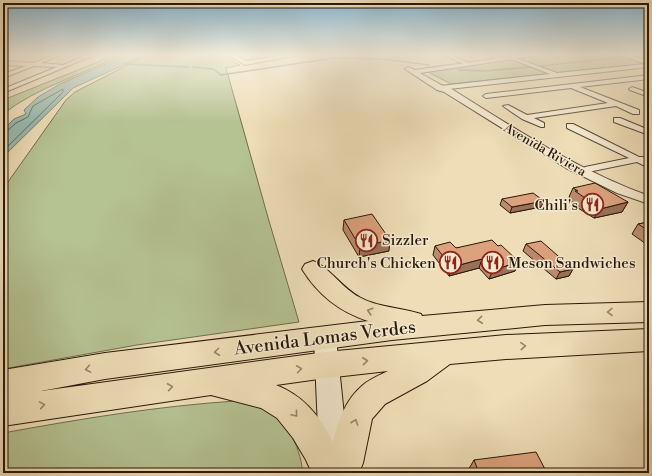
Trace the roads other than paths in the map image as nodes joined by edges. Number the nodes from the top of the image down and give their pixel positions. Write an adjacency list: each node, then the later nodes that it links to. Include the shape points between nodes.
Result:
1 (40, 77): 9 (street)
2 (426, 77): 7 (street, Avenida Riviera)
3 (539, 77): 7 (street)
4 (647, 77): 5 (street)
5 (609, 81): 6 (street); 10 (street)
6 (571, 86): 11 (street); 13 (street)
7 (444, 88): 25 (street, Avenida Riviera, via 571,166)
8 (474, 89): 11 (street)
9 (3, 91)
10 (649, 95)
11 (486, 96): 12 (street)
12 (496, 101)
13 (616, 104): 15 (street); 16 (street)
14 (506, 106): 16 (street)
15 (636, 112)
16 (525, 116): 18 (street)
17 (618, 120): 20 (street)
18 (541, 125)
19 (570, 126): 22 (street)
20 (649, 133)
21 (649, 158): 22 (street)
22 (638, 160): 23 (street); 24 (street)
23 (649, 165)
24 (588, 169)
25 (649, 200)
26 (313, 269): 28 (highway, one-way to 26, via 393,319 360,308 344,300)
27 (649, 312): 28 (highway, Avenida Lomas Verdes, one-way to 28, via 545,315)
28 (436, 325): 30 (highway, Avenida Lomas Verdes)
29 (649, 340): 31 (highway, Avenida Lomas Verdes, one-way to 29, via 506,347)
30 (326, 351): 31 (highway, Avenida Lomas Verdes, one-way to 31); 32 (highway, Avenida Lomas Verdes, one-way to 30); 33 (highway, Avenida Lomas Verdes, one-way to 33, via 105,366); 36 (main road)
31 (444, 353): 37 (highway, one-way to 31, via 346,463 354,423 361,408 374,394 417,372)
32 (208, 381): 34 (highway, Avenida Lomas Verdes, one-way to 32); 35 (highway, one-way to 35, via 244,388 275,399 286,406 295,413)
33 (3, 384)
34 (3, 411)
35 (330, 473)
36 (335, 473)
37 (341, 473)

